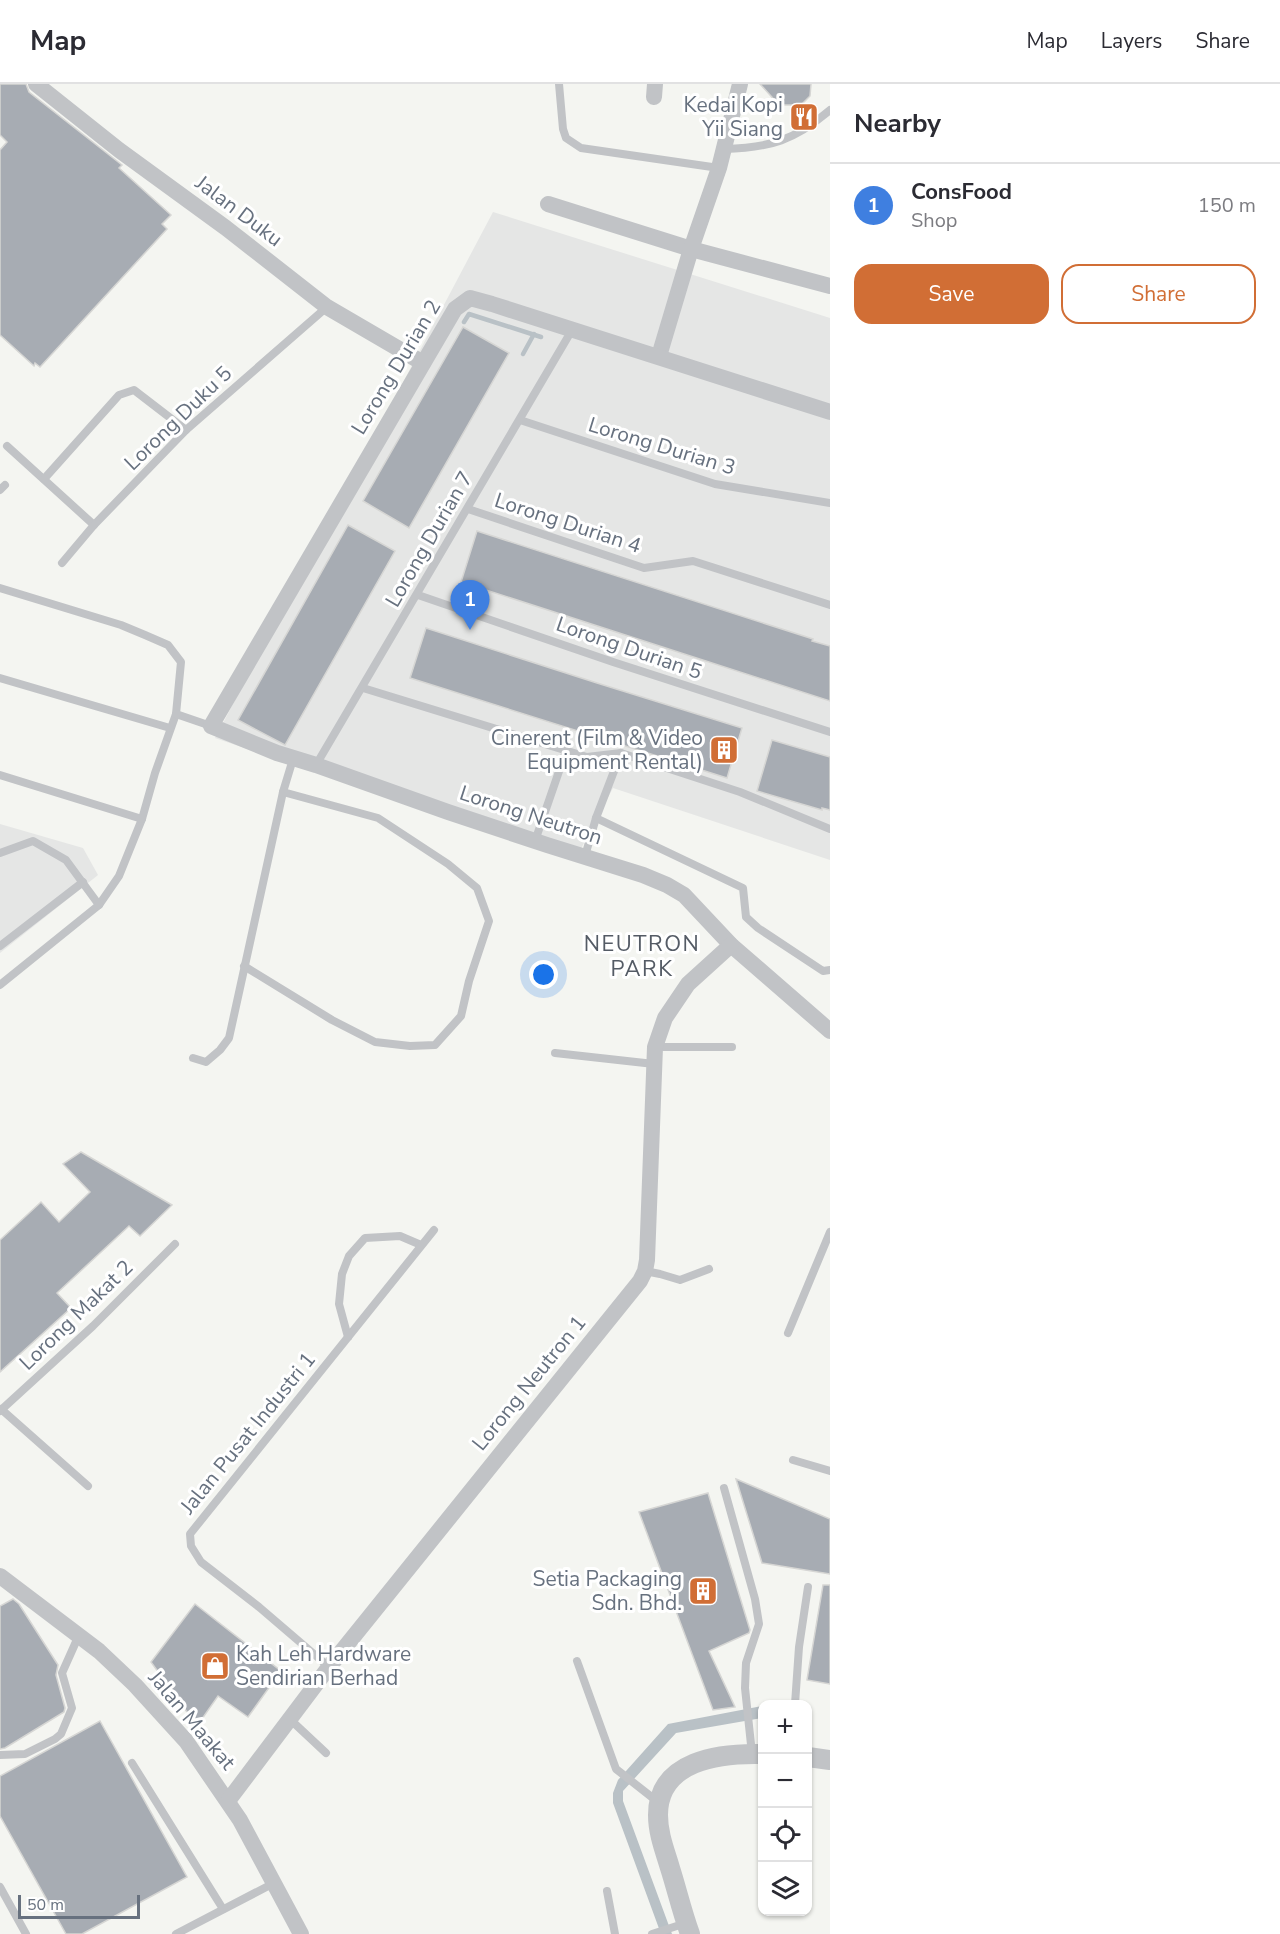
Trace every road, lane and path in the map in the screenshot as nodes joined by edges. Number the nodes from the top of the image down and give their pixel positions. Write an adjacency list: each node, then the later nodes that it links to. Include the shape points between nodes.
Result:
1 (36, 84): 10 (street, Jalan Duku)
2 (559, 84): 6 (lane, via 566,138 581,148)
3 (740, 84): 5 (street)
4 (830, 110): 5 (lane, via 785,140)
5 (724, 149): 6 (street)
6 (719, 168): 8 (street)
7 (548, 204): 8 (street)
8 (692, 249): 9 (street); 12 (street)
9 (830, 286)
10 (327, 306): 13 (street, Jalan Duku); 16 (lane, Lorong Duku 5)
11 (572, 330): 12 (street, Lorong Durian 2); 13 (street, Lorong Durian 2, via 470,298 454,309); 15 (lane, Lorong Durian 7)
12 (659, 356): 14 (street, Lorong Durian 2)
13 (423, 363): 29 (street, Lorong Durian 2)
14 (830, 412)
15 (520, 420): 19 (lane, Lorong Durian 3, via 715,484); 20 (lane, Lorong Durian 7)
16 (186, 430): 18 (lane, via 134,390 119,395); 21 (lane, Lorong Duku 5)
17 (7, 446): 18 (lane)
18 (44, 479): 21 (lane)
19 (830, 503)
20 (468, 509): 24 (lane, Lorong Durian 7); 25 (lane, Lorong Durian 4, via 644,568 693,561)
21 (94, 525): 22 (lane, Lorong Duku 5)
22 (62, 563)
23 (0, 588): 28 (lane, via 121,625 168,645 181,662)
24 (418, 595): 27 (lane, Lorong Durian 7); 31 (lane, Lorong Durian 5)
25 (830, 605)
26 (0, 678): 30 (lane)
27 (363, 688): 32 (lane); 35 (lane, Lorong Durian 7)
28 (176, 714): 29 (lane, Lorong Neutron); 30 (lane)
29 (211, 726): 34 (street, Lorong Neutron)
30 (170, 728): 39 (lane)
31 (830, 732)
32 (566, 751): 33 (lane, via 587,757); 41 (lane)
33 (621, 753): 38 (lane); 40 (lane, via 740,792)
34 (293, 759): 35 (street, Lorong Neutron); 37 (lane)
35 (316, 765): 41 (street, Lorong Neutron)
36 (0, 775): 39 (lane)
37 (284, 792): 48 (lane); 48 (lane, via 378,818 477,888 489,921 461,1016 435,1045 375,1042)
38 (596, 818): 43 (lane); 49 (lane, via 743,888 746,916 758,928 823,971)
39 (142, 819): 45 (lane, via 119,876)
40 (830, 829)
41 (535, 841): 43 (street, Lorong Neutron)
42 (0, 854): 44 (lane, via 33,841 66,860)
43 (585, 856): 46 (street, Lorong Neutron, via 643,875 684,895)
44 (83, 882): 45 (lane); 47 (lane)
45 (99, 905): 50 (lane)
46 (731, 945): 51 (street, Lorong Neutron); 54 (street, Lorong Neutron 1, via 688,984 665,1018)
47 (0, 946)
48 (244, 966): 55 (lane, via 229,1038 206,1062)
49 (830, 970)
50 (0, 985)
51 (830, 1032)
52 (732, 1047): 54 (lane)
53 (555, 1053): 54 (lane)
54 (655, 1055): 61 (street, Lorong Neutron 1)
55 (193, 1058)
56 (434, 1230): 59 (lane, Jalan Pusat Industri 1)
57 (830, 1232): 62 (lane)
58 (176, 1244): 64 (lane, Lorong Makat 2)
59 (421, 1245): 63 (lane, Jalan Pusat Industri 1); 63 (lane, via 400,1236 365,1238 349,1256 342,1274 339,1304)
60 (709, 1269): 61 (lane, via 680,1280)
61 (645, 1271): 73 (street, Lorong Neutron 1)
62 (788, 1333)
63 (348, 1337): 73 (lane, Jalan Pusat Industri 1, via 190,1534 191,1546 201,1562)
64 (1, 1410): 67 (lane)
65 (793, 1460): 66 (lane)
66 (830, 1471)
67 (88, 1486)
68 (724, 1488): 77 (lane, via 759,1624 746,1663 745,1688)
69 (0, 1576): 71 (street, Jalan Maakat)
70 (808, 1587): 74 (lane)
71 (80, 1634): 78 (lane, via 62,1673 72,1708 61,1734 25,1754); 82 (street, Jalan Maakat, via 135,1685 186,1742)
72 (577, 1661): 83 (lane, via 616,1769)
73 (329, 1667): 75 (street, Lorong Neutron 1)
74 (795, 1700)
75 (285, 1724): 76 (lane, via 295,1724); 82 (street, Lorong Neutron 1)
76 (326, 1753)
77 (757, 1754): 83 (street, via 715,1756 689,1765 669,1780)
78 (0, 1755)
79 (812, 1758): 80 (street)
80 (830, 1760)
81 (132, 1763): 87 (lane)
82 (228, 1801): 84 (street, Jalan Maakat)
83 (659, 1802): 88 (street, via 660,1837)
84 (274, 1883): 87 (lane); 91 (street, Jalan Maakat)
85 (0, 1887): 89 (lane)
86 (607, 1891): 92 (lane)
87 (223, 1909): 90 (lane)
88 (683, 1928): 93 (lane)
89 (26, 1934)
90 (176, 1934)
91 (300, 1934)
92 (615, 1934)
93 (652, 1934)

